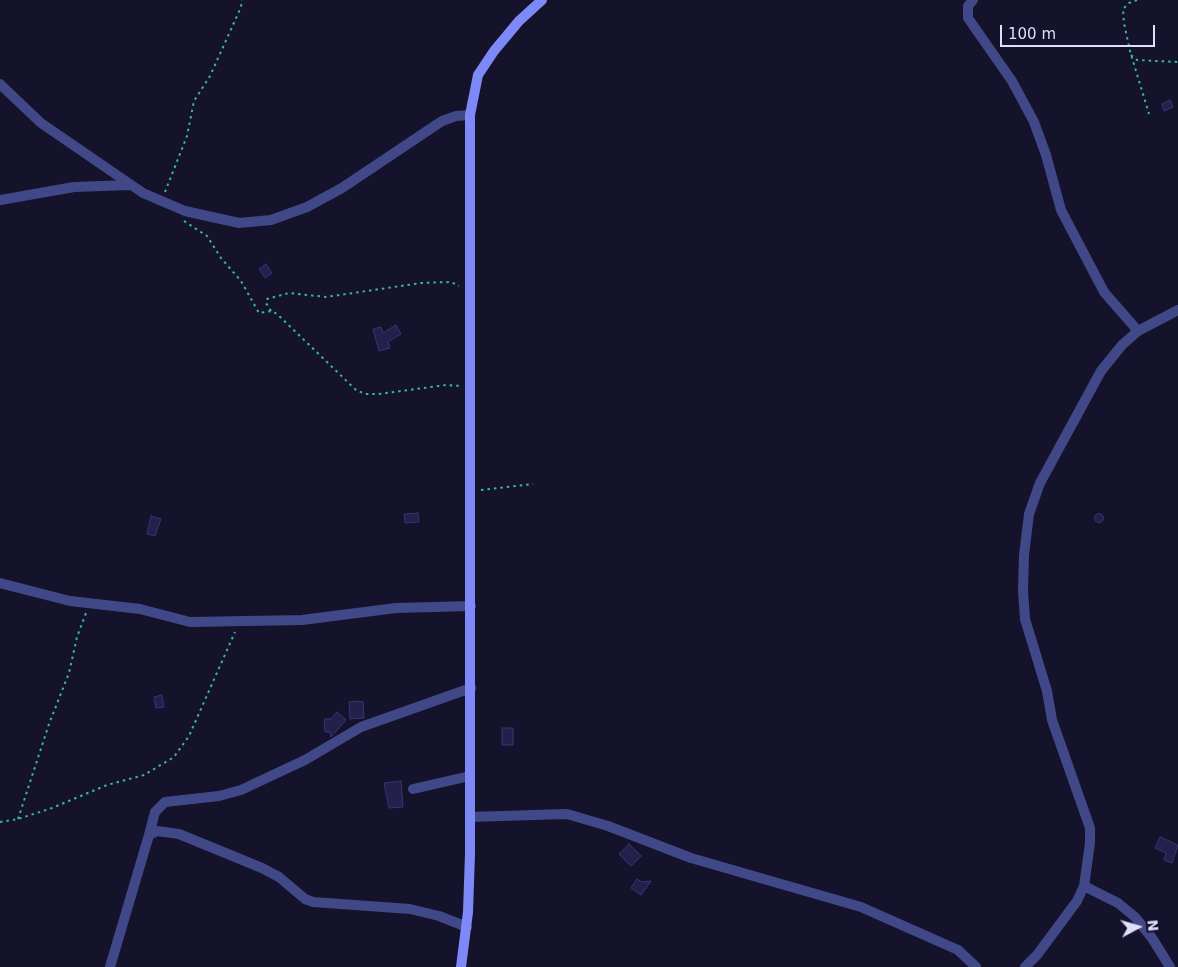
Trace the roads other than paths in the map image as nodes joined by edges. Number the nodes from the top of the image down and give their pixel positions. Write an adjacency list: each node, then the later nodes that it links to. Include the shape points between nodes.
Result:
1 (542, 0): 4 (main road, via 518,20 478,75)
2 (973, 0): 8 (street, via 968,6 968,18 1012,81 1034,122 1061,210 1104,292)
3 (0, 84): 5 (street, via 41,123)
4 (470, 115): 5 (street, via 442,121 342,188 307,207 271,220 238,223 205,217 162,202); 10 (main road)
5 (131, 184): 6 (street, via 74,187)
6 (0, 200)
7 (1178, 310): 8 (street)
8 (1138, 331): 16 (street, via 1101,371 1040,483 1029,514 1024,555 1022,591 1026,619 1052,720 1090,828)
9 (0, 583): 10 (street, via 90,604 140,609 190,622 302,620 396,608)
10 (471, 606): 11 (main road)
11 (471, 688): 12 (main road); 15 (street, via 361,727 305,760 241,790 165,802 155,812)
12 (470, 776): 13 (street); 14 (main road)
13 (413, 789)
14 (470, 817): 17 (main road); 20 (street, via 567,814 608,826 691,858 875,912 958,950)
15 (148, 835): 17 (street, via 157,831 179,834 262,868 313,902 410,909); 18 (street)
16 (1084, 886): 21 (street, via 1077,901 1037,955); 22 (street, via 1118,903 1135,918)
17 (466, 927): 19 (main road)
18 (110, 967)
19 (461, 967)
20 (976, 967)
21 (1024, 967)
22 (1170, 967)

